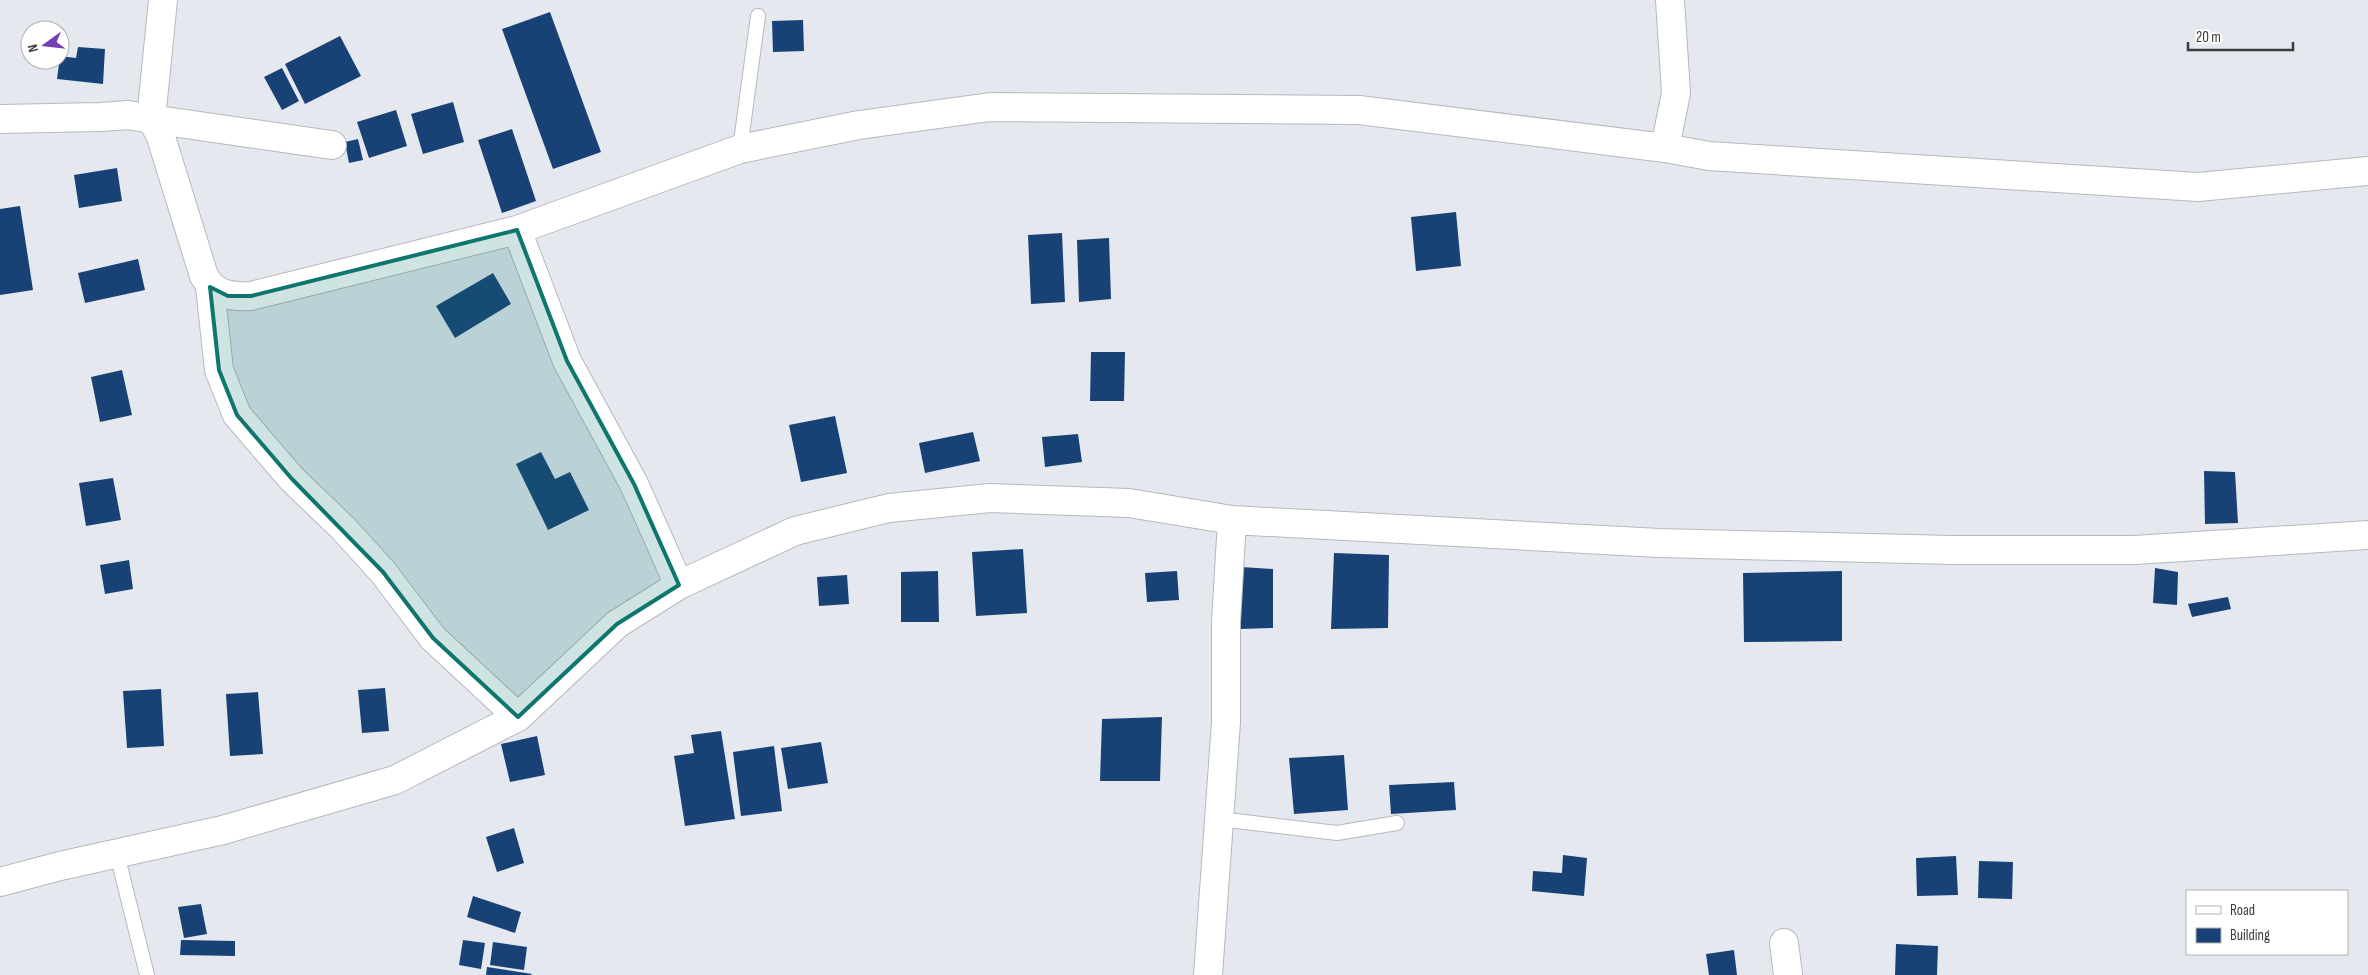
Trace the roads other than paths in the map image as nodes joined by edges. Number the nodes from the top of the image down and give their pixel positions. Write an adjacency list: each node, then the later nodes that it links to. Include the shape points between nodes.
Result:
1 (163, 0): 5 (street)
2 (1670, 0): 7 (street, via 1676,93)
3 (758, 16): 8 (lane)
4 (0, 119): 5 (street, via 128,115)
5 (151, 119): 6 (street); 11 (street, via 160,134 200,267)
6 (332, 145)
7 (1665, 148): 8 (street, via 1359,110 990,107 859,125); 9 (street, via 1709,156 2198,187)
8 (740, 149): 10 (street)
9 (2368, 171)
10 (517, 230): 11 (street, via 250,296 228,296); 14 (street, via 567,361 634,484)
11 (210, 287): 15 (street, via 219,370 237,415 292,479 383,572 433,638)
12 (1232, 520): 13 (street, via 1659,543 1952,550 2135,550); 14 (street, via 1129,503 1040,499 990,498 889,508 795,531); 16 (street, via 1226,622 1226,722)
13 (2368, 535)
14 (679, 585): 15 (street, via 618,624)
15 (518, 717): 18 (street, via 394,780 224,830)
16 (1219, 819): 17 (lane, via 1337,833); 22 (street)
17 (1397, 823)
18 (117, 854): 19 (street); 21 (lane)
19 (0, 882)
20 (1784, 943): 23 (street)
21 (148, 975)
22 (1208, 975)
23 (1788, 975)

